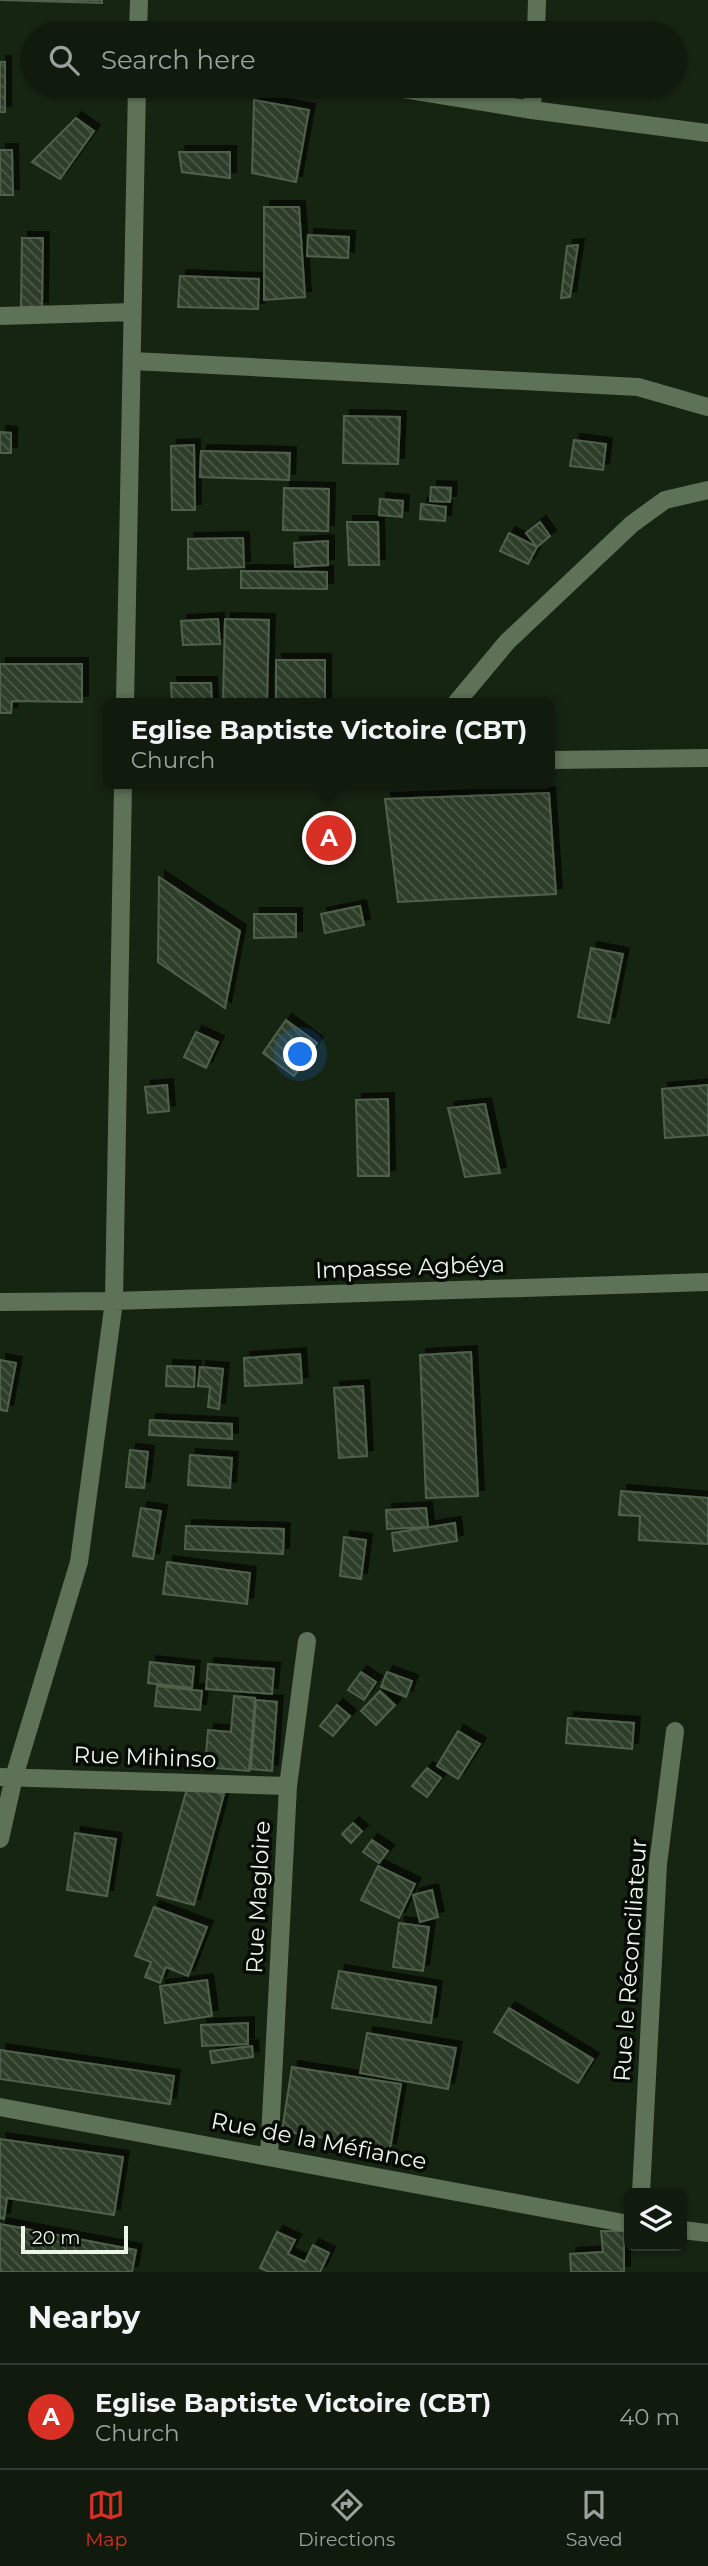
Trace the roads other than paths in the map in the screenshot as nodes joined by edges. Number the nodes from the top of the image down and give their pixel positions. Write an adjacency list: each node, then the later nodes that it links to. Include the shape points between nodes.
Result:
1 (139, 0): 3 (street)
2 (537, 0): 4 (street)
3 (138, 21)
4 (536, 21)
5 (137, 98): 10 (street)
6 (458, 98): 8 (street)
7 (532, 98): 8 (street)
8 (532, 110): 9 (street)
9 (708, 133)
10 (132, 312): 11 (street); 12 (street)
11 (0, 316)
12 (132, 361): 13 (street, via 638,387); 15 (street)
13 (708, 407)
14 (708, 490): 16 (street, via 665,500 632,524 507,642)
15 (125, 698)
16 (460, 698)
17 (708, 758): 18 (street)
18 (555, 760)
19 (124, 789): 21 (street)
20 (708, 1282): 21 (street, Impasse Agbéya)
21 (114, 1301): 22 (street, Impasse Agbéya); 25 (street, via 79,1562)
22 (0, 1302)
23 (307, 1641): 26 (street, Rue Magloire)
24 (675, 1731): 30 (street, Rue le Réconciliateur, via 658,1864)
25 (7, 1777): 26 (street, Rue Mihinso); 27 (street)
26 (288, 1786): 29 (street, Rue Magloire)
27 (0, 1839)
28 (0, 2107): 29 (street, Rue de la Méfiance)
29 (269, 2157): 31 (street, Rue de la Méfiance)
30 (641, 2188)
31 (624, 2223)
32 (687, 2231): 33 (street)
33 (708, 2233)

